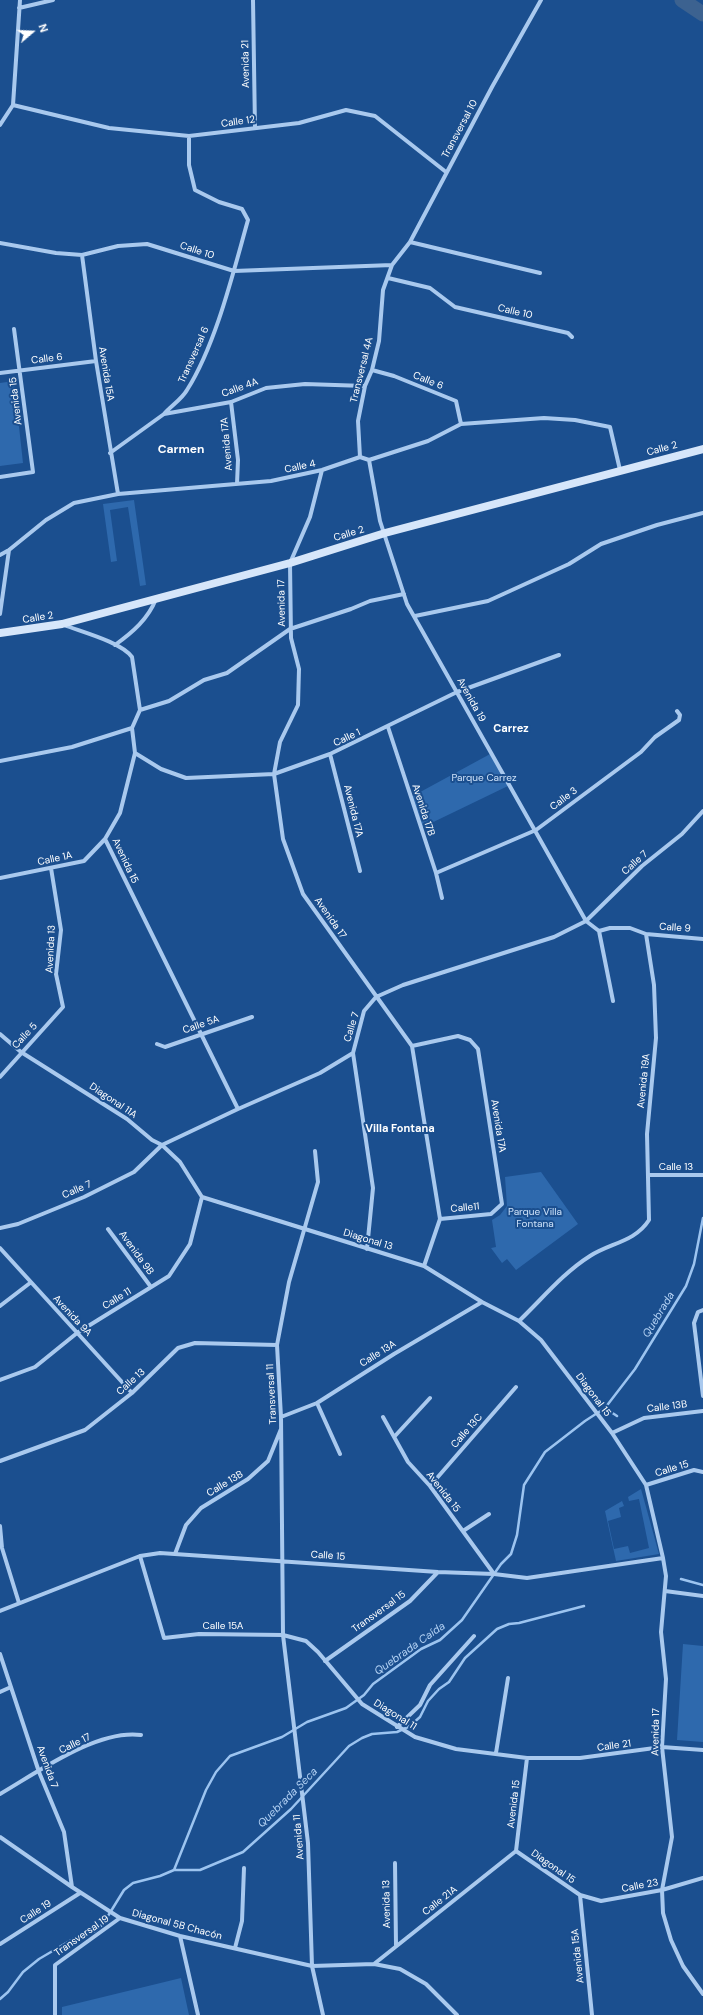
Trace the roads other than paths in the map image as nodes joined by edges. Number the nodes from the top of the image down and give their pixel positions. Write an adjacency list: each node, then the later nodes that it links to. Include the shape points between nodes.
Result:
1 (20, 0): 5 (street)
2 (53, 0): 5 (street)
3 (253, 0): 8 (street, Avenida 21)
4 (541, 0): 10 (street, Transversal 10, via 521,32)
5 (19, 8): 6 (street)
6 (13, 105): 7 (street); 9 (street, Calle 12, via 109,128)
7 (0, 125)
8 (255, 128): 9 (street, Calle 12); 10 (street, Calle 12, via 299,123 346,110 374,116)
9 (189, 136): 15 (street, via 189,165 194,190 242,209 248,220)
10 (446, 172): 11 (street, Transversal 10)
11 (410, 242): 14 (street, Transversal 10); 16 (street)
12 (0, 243): 13 (street, Calle 10)
13 (82, 255): 15 (street, Calle 10, via 118,246 147,244); 20 (street, Avenida 15A)
14 (392, 265): 15 (street, Calle 10); 17 (street, Transversal 4A)
15 (234, 271): 26 (street, Transversal 6, via 209,346 187,391)
16 (540, 273)
17 (388, 278): 19 (street, Calle 10, via 430,288 454,307 568,333); 21 (street, Transversal 4A, via 383,290 379,341)
18 (14, 329): 22 (street, Avenida 15)
19 (572, 337)
20 (96, 361): 22 (street, Calle 6); 29 (street, Avenida 15A)
21 (372, 370): 24 (street, Transversal 4A); 27 (street, Calle 6, via 456,401)
22 (20, 371): 23 (street, Calle 6); 34 (street, Avenida 15, via 33,472)
23 (0, 373)
24 (365, 386): 25 (street, Calle 4A, via 305,384 266,388); 30 (street, Transversal 4A, via 358,421)
25 (231, 402): 26 (street, Calle 4A); 35 (street, Avenida 17A, via 238,460)
26 (164, 414): 29 (street, Calle 4A)
27 (461, 424): 31 (street, via 428,441); 33 (street, via 544,418 575,420 610,427)
28 (703, 449): 33 (street, Calle 2)
29 (110, 453): 36 (street, Avenida 15A)
30 (360, 457): 31 (street); 32 (street, Calle 4)
31 (369, 460): 38 (street, Avenida 19, via 380,521)
32 (322, 470): 35 (street, Calle 4, via 271,481); 41 (street, via 310,517)
33 (620, 470): 38 (street, Calle 2)
34 (0, 477)
35 (237, 484): 36 (street, Calle 4)
36 (118, 494): 39 (street, Calle 4, via 74,503 46,520)
37 (703, 513): 45 (street, via 601,544 570,564 488,601)
38 (385, 533): 41 (street, Calle 2); 42 (street, Avenida 19)
39 (9, 550): 40 (street, Calle 4); 44 (street)
40 (0, 555)
41 (290, 563): 43 (street, Calle 2); 47 (street, Avenida 17)
42 (404, 594): 45 (street, Avenida 19); 47 (street, via 370,601)
43 (156, 598): 46 (street, Calle 2); 49 (street, via 144,620)
44 (0, 614)
45 (415, 616): 51 (street, Avenida 19)
46 (62, 624): 48 (street, Calle 2); 49 (street)
47 (290, 629): 52 (street, via 227,673 204,680 169,701); 59 (street, Avenida 17, via 299,669 298,705 280,742)
48 (0, 633)
49 (115, 645): 52 (street, via 128,651 132,657)
50 (559, 655): 51 (street, Calle 1)
51 (457, 692): 54 (street, Calle 1); 61 (street, Avenida 19)
52 (140, 710): 55 (street)
53 (677, 711): 61 (street, Calle 3, via 680,715 679,720 655,737 641,752)
54 (388, 727): 57 (street, Calle 1); 65 (street, Avenida 17B)
55 (132, 728): 56 (street, Avenida 15); 58 (street, via 72,747)
56 (135, 753): 59 (street, Calle 1, via 161,769 186,778); 62 (street, Avenida 15, via 120,813)
57 (330, 754): 59 (street, Calle 1); 64 (street, Avenida 17A)
58 (0, 761)
59 (274, 774): 72 (street, Avenida 17, via 283,839 303,894)
60 (703, 810): 68 (street, Calle 7, via 682,834 642,866)
61 (536, 830): 65 (street, Calle 3); 68 (street, Avenida 19)
62 (105, 840): 63 (street, Calle 1A, via 84,861); 76 (street, Avenida 15)
63 (51, 868): 66 (street, Calle 1A); 74 (street, Avenida 13, via 61,930 56,974)
64 (360, 871)
65 (436, 873): 67 (street, Avenida 17B)
66 (0, 878)
67 (442, 898)
68 (586, 921): 69 (street, Avenida 19); 72 (street, Calle 7, via 554,937 403,985)
69 (599, 931): 70 (street, Calle 9, via 630,928); 73 (street)
70 (646, 934): 71 (street, Calle 9); 86 (street, Avenida 19A, via 654,985 656,1038 647,1134)
71 (703, 938)
72 (376, 997): 79 (street, Avenida 17); 81 (street, Calle 7, via 364,1011)
73 (613, 1001)
74 (63, 1007): 80 (street, Calle 5)
75 (252, 1016): 76 (street, Calle 5A)
76 (200, 1033): 78 (street, Calle 5A, via 165,1047); 83 (street, Avenida 15)
77 (0, 1034): 80 (street, Diagonal 11A)
78 (157, 1044)
79 (412, 1046): 89 (street, Avenida 17A, via 458,1036 470,1040 478,1049 502,1204); 90 (street, Avenida 17)
80 (21, 1052): 82 (street, Calle 5); 84 (street, Diagonal 11A, via 127,1119)
81 (353, 1053): 83 (street, Calle 7, via 320,1073); 95 (street, via 372,1188)
82 (0, 1077)
83 (238, 1108): 84 (street, Calle 7)
84 (162, 1145): 88 (street, Diagonal 11A, via 180,1162); 91 (street, Calle 7, via 134,1172 84,1197 18,1224)
85 (315, 1151): 93 (street, via 318,1182)
86 (649, 1175): 87 (street, Calle 13); 102 (street, Avenida 19A, via 649,1220 643,1229 626,1240 590,1256)
87 (703, 1175)
88 (202, 1197): 93 (street, Diagonal 13); 98 (street, Calle 11, via 190,1244 169,1276)
89 (491, 1214): 90 (street, Calle11)
90 (440, 1219): 96 (street, Avenida 17)
91 (0, 1228)
92 (108, 1229): 98 (street, Avenida 9B)
93 (306, 1229): 95 (street, Diagonal 13); 104 (street, Transversal 11, via 289,1282)
94 (0, 1248): 97 (street, Avenida 9A)
95 (367, 1249): 96 (street, Diagonal 13)
96 (424, 1266): 99 (street, Diagonal 13)
97 (30, 1282): 100 (street); 103 (street, Avenida 9A)
98 (151, 1287): 103 (street, Calle 11)
99 (482, 1302): 102 (street, Diagonal 13); 110 (street, Calle 13A)
100 (0, 1306)
101 (703, 1310): 108 (street, via 698,1312 694,1323)
102 (519, 1321): 115 (street, Diagonal 15, via 541,1340)
103 (77, 1333): 105 (street, Calle 11, via 35,1367); 107 (street, Avenida 9A)
104 (277, 1345): 107 (street, Calle 13, via 186,1344 178,1348); 112 (street, Transversal 11)
105 (0, 1380)
106 (516, 1387): 120 (street, Calle 13C)
107 (132, 1393): 118 (street, Calle 13, via 85,1430)
108 (703, 1396)
109 (430, 1398): 116 (street)
110 (317, 1403): 112 (street, Calle 13A); 117 (street)
111 (703, 1411): 115 (street, Calle 13B, via 644,1418)
112 (281, 1417): 114 (street, Transversal 11)
113 (383, 1417): 116 (street, Avenida 15)
114 (282, 1427): 126 (street, Calle 13B, via 268,1461 248,1479 201,1508 186,1525); 129 (street, Transversal 11)
115 (612, 1434): 121 (street, Diagonal 15)
116 (395, 1436): 120 (street, Avenida 15, via 408,1462)
117 (340, 1454)
118 (0, 1461)
119 (703, 1472): 121 (street, Calle 15, via 694,1470)
120 (430, 1486): 124 (street, Avenida 15)
121 (646, 1486): 128 (street, Avenida 17)
122 (489, 1514): 124 (street)
123 (0, 1526): 125 (street)
124 (463, 1531): 131 (street, Avenida 15)
125 (1, 1548): 134 (street)
126 (175, 1554): 127 (street, Calle 15); 129 (street, Calle 15)
127 (140, 1556): 134 (street, Calle 15); 136 (street, Calle 15A, via 164,1638 200,1634)
128 (663, 1558): 131 (street, Calle 15, via 528,1578); 132 (street, Avenida 17)
129 (281, 1561): 130 (street, Calle 15); 136 (street, Avenida 11)
130 (438, 1572): 131 (street, Calle 15); 139 (street, Transversal 15, via 410,1601)
131 (494, 1574)
132 (665, 1591): 133 (street); 145 (street, Avenida 17, via 661,1632 666,1679)
133 (703, 1596)
134 (19, 1603): 135 (street, Calle 15)
135 (0, 1612)
136 (283, 1635): 139 (street, Diagonal 11, via 306,1641); 166 (street, Avenida 11, via 308,1843)
137 (474, 1636): 143 (street, via 430,1685 420,1705)
138 (0, 1654): 141 (street, Avenida 7)
139 (325, 1661): 143 (street, Diagonal 11, via 362,1704)
140 (508, 1678): 147 (street)
141 (11, 1687): 142 (street); 149 (street, Avenida 7)
142 (0, 1692)
143 (397, 1727): 147 (street, Diagonal 11, via 415,1737 456,1748)
144 (141, 1735): 149 (street, Calle 17, via 128,1733 88,1744)
145 (662, 1747): 146 (street, Calle 21); 148 (street, Calle 21, via 580,1758); 157 (street, Avenida 17, via 672,1837)
146 (703, 1750)
147 (496, 1753): 148 (street, Diagonal 11)
148 (527, 1758): 152 (street, Avenida 15)
149 (39, 1772): 150 (street, Calle 17); 156 (street, Avenida 7, via 64,1832)
150 (0, 1794)
151 (0, 1837): 156 (street, Diagonal 5B Chacón)
152 (516, 1851): 159 (street, Diagonal 15); 163 (street, Calle 21A)
153 (395, 1864): 163 (street, Avenida 13)
154 (244, 1868): 164 (street, via 242,1921)
155 (703, 1878): 157 (street, Calle 23)
156 (72, 1887): 158 (street, Diagonal 5B Chacón)
157 (662, 1890): 159 (street, Calle 23, via 601,1901); 167 (street, Avenida 17, via 663,1913 671,1940 683,1966)
158 (80, 1892): 160 (street, Diagonal 5B Chacón); 162 (street, Calle 19)
159 (580, 1895): 172 (street, Avenida 15A)
160 (120, 1918): 161 (street, Diagonal 5B Chacón); 168 (street, Transversal 19, via 55,1965)
161 (180, 1936): 164 (street, Diagonal 5B Chacón); 169 (street)
162 (0, 1944)
163 (396, 1945): 165 (street, Calle 21A)
164 (235, 1948): 166 (street, Diagonal 5B Chacón)
165 (374, 1964): 166 (street, Diagonal 5B Chacón); 171 (street, Diagonal 5B Chacón, via 400,1969 436,1994)
166 (312, 1966): 170 (street, Avenida 11)
167 (703, 1994)
168 (55, 2015)
169 (198, 2015)
170 (323, 2015)
171 (457, 2015)
172 (592, 2015)

